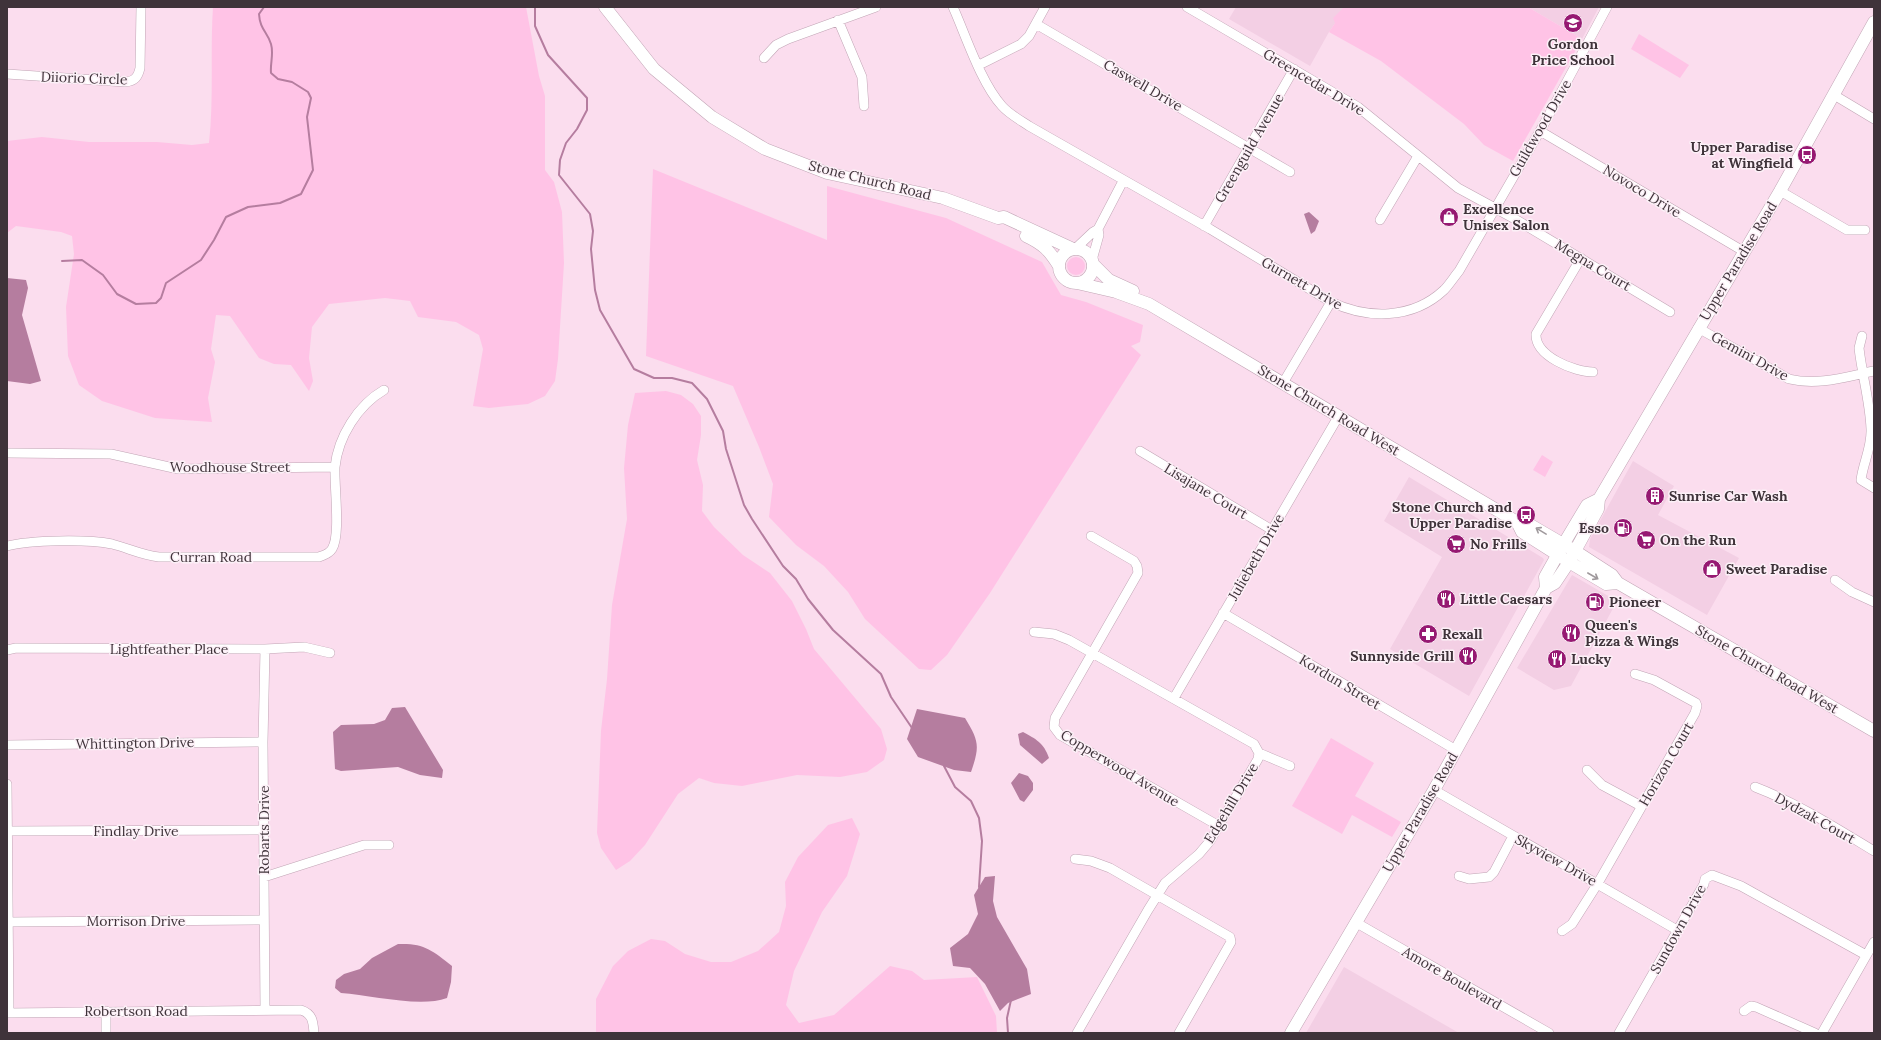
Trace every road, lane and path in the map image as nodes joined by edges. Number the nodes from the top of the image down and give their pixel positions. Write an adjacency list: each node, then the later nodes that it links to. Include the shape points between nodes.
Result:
1 (141, 7): 14 (street, Diiorio Circle, via 140,68 138,77 132,81)
2 (605, 7): 25 (main road, Stone Church Road, via 658,73 712,117 765,149 827,173 943,198)
3 (876, 7): 8 (street)
4 (953, 7): 12 (street, Gurnett Drive)
5 (1045, 7): 10 (street)
6 (1187, 7): 13 (street, Greencedar Drive)
7 (1607, 7): 18 (street, Guildwood Drive)
8 (838, 20): 11 (street, via 776,45); 16 (street, via 862,77)
9 (1874, 22): 15 (main road, Upper Paradise Road)
10 (1036, 24): 12 (street, via 1021,44); 19 (street, Caswell Drive)
11 (764, 58)
12 (979, 65): 22 (street, Gurnett Drive, via 1002,106 1029,126)
13 (1294, 69): 19 (street, Greenguild Avenue); 20 (street, Greencedar Drive, via 1358,106)
14 (7, 74)
15 (1834, 95): 17 (street); 23 (main road, Upper Paradise Road)
16 (864, 106)
17 (1874, 119)
18 (1540, 131): 24 (street, Guildwood Drive); 31 (street, Novoco Drive)
19 (1249, 147): 21 (street, Caswell Drive); 27 (street, Greenguild Avenue)
20 (1418, 156): 24 (street, Greencedar Drive, via 1458,188); 26 (street)
21 (1290, 172)
22 (1123, 181): 27 (street, Gurnett Drive); 28 (street)
23 (1780, 191): 29 (street, via 1847,230); 31 (main road, Upper Paradise Road)
24 (1494, 207): 32 (street, Megna Court); 37 (street, Gurnett Drive, via 1459,271 1444,290 1427,303 1386,315 1348,310)
25 (998, 218): 30 (main road, Stone Church Road, via 1004,217); 34 (main road, Stone Church Road, via 1000,224 1044,246)
26 (1380, 220)
27 (1204, 226): 37 (street, Gurnett Drive)
28 (1098, 230): 30 (street); 33 (street)
29 (1865, 230)
30 (1074, 249): 33 (main road, via 1084,251); 34 (main road, via 1063,255)
31 (1743, 251): 39 (main road, Upper Paradise Road)
32 (1581, 258): 38 (street, Megna Court); 42 (street, via 1536,334 1536,342 1541,350 1567,366 1584,372)
33 (1092, 262): 35 (main road, via 1089,277); 36 (main road, via 1103,276 1135,293)
34 (1059, 266): 35 (main road, via 1064,278)
35 (1077, 283): 36 (main road)
36 (1140, 300): 44 (main road, Stone Church Road West)
37 (1331, 302): 44 (street)
38 (1670, 312)
39 (1698, 328): 43 (street, Gemini Drive, via 1789,379 1822,382); 51 (main road, Upper Paradise Road)
40 (1862, 336): 43 (street, via 1859,348)
41 (1874, 371): 43 (street, Gemini Drive)
42 (1593, 372)
43 (1863, 373): 50 (street, via 1871,429 1862,480)
44 (1283, 383): 46 (main road, Stone Church Road West)
45 (384, 390): 49 (street, Curran Road, via 374,395 362,407 349,426)
46 (1338, 416): 52 (street, Juliebeth Drive); 55 (main road, Stone Church Road West, via 1516,522 1527,523)
47 (1140, 451): 52 (street, Lisajane Court)
48 (7, 453): 49 (street, Woodhouse Street, via 111,454 178,469)
49 (335, 467): 54 (street, Curran Road, via 336,535 332,550 319,557 159,557 92,542 30,542)
50 (1874, 488)
51 (1599, 499): 55 (main road, Upper Paradise Road, via 1588,505); 56 (main road, Upper Paradise Road, via 1598,509)
52 (1272, 530): 62 (street, Juliebeth Drive)
53 (1091, 536): 67 (street, Copperwood Avenue, via 1134,561 1138,571)
54 (7, 546)
55 (1560, 550): 56 (main road, Stone Church Road West); 57 (main road, Stone Church Road West); 60 (main road, Upper Paradise Road, via 1546,577)
56 (1575, 551): 57 (main road, Upper Paradise Road); 59 (main road, Stone Church Road West, via 1612,575)
57 (1569, 562): 59 (main road, Stone Church Road West, one-way to 59, via 1606,584); 60 (main road, Upper Paradise Road, via 1555,583)
58 (1835, 580): 61 (street, via 1852,592)
59 (1618, 583): 70 (main road, Stone Church Road West)
60 (1546, 588): 73 (main road, Upper Paradise Road)
61 (1874, 602)
62 (1224, 613): 69 (street, Juliebeth Drive); 73 (street, Kordun Street)
63 (1034, 632): 67 (street, Edgehill Drive, via 1061,636)
64 (7, 650): 65 (street, Lightfeather Place)
65 (265, 650): 66 (street, Lightfeather Place, via 304,647); 71 (street, Robarts Drive)
66 (330, 653)
67 (1092, 653): 69 (street, Edgehill Drive); 81 (street, Copperwood Avenue, via 1055,718 1054,727 1060,735)
68 (1635, 674): 80 (street, Horizon Court, via 1654,680 1696,703 1697,706 1696,713)
69 (1174, 698): 74 (street, Edgehill Drive, via 1254,744)
70 (1874, 731)
71 (263, 742): 72 (street, Whittington Drive); 82 (street, Robarts Drive)
72 (7, 745)
73 (1456, 750): 79 (main road, Upper Paradise Road)
74 (1259, 753): 75 (street); 81 (street, Edgehill Drive, via 1258,759)
75 (1290, 766)
76 (1587, 770): 80 (street, via 1602,785)
77 (7, 784): 83 (street)
78 (1755, 787): 86 (street, Dydzak Court, via 1823,821)
79 (1434, 790): 84 (street, Skyview Drive); 94 (main road, Upper Paradise Road)
80 (1641, 806): 90 (street, Horizon Court)
81 (1219, 826): 91 (street, Edgehill Drive, via 1199,854 1173,875)
82 (265, 830): 83 (street, Findlay Drive); 89 (street, Robarts Drive)
83 (7, 831): 93 (street)
84 (1513, 836): 88 (street, via 1489,877 1469,879); 90 (street, Skyview Drive)
85 (389, 845): 89 (street, via 364,845)
86 (1874, 851)
87 (1075, 859): 91 (street, via 1110,868)
88 (1459, 876)
89 (264, 877): 92 (street, Robarts Drive)
90 (1598, 883): 95 (street, Skyview Drive); 96 (street, Horizon Court, via 1572,924)
91 (1157, 895): 105 (street, Edgehill Drive); 106 (street, via 1230,937 1231,942)
92 (264, 920): 93 (street, Morrison Drive); 99 (street, Robarts Drive)
93 (8, 922): 102 (street)
94 (1355, 922): 107 (main road, Upper Paradise Road); 108 (street, Amore Boulevard)
95 (1677, 930): 98 (street, Sundown Drive, via 1705,879 1712,875 1741,886); 109 (street, Sundown Drive)
96 (1562, 931)
97 (1874, 942): 98 (street)
98 (1866, 956): 111 (street)
99 (265, 1010): 100 (street, Robertson Road); 104 (street, Robertson Road, via 304,1011 312,1018)
100 (106, 1011): 102 (street, Robertson Road); 103 (street)
101 (1744, 1011): 110 (street, via 1751,1006 1756,1007)
102 (8, 1012)
103 (106, 1033)
104 (314, 1033)
105 (1077, 1033)
106 (1179, 1033)
107 (1290, 1033)
108 (1549, 1033)
109 (1619, 1033)
110 (1814, 1033)
111 (1822, 1033)

